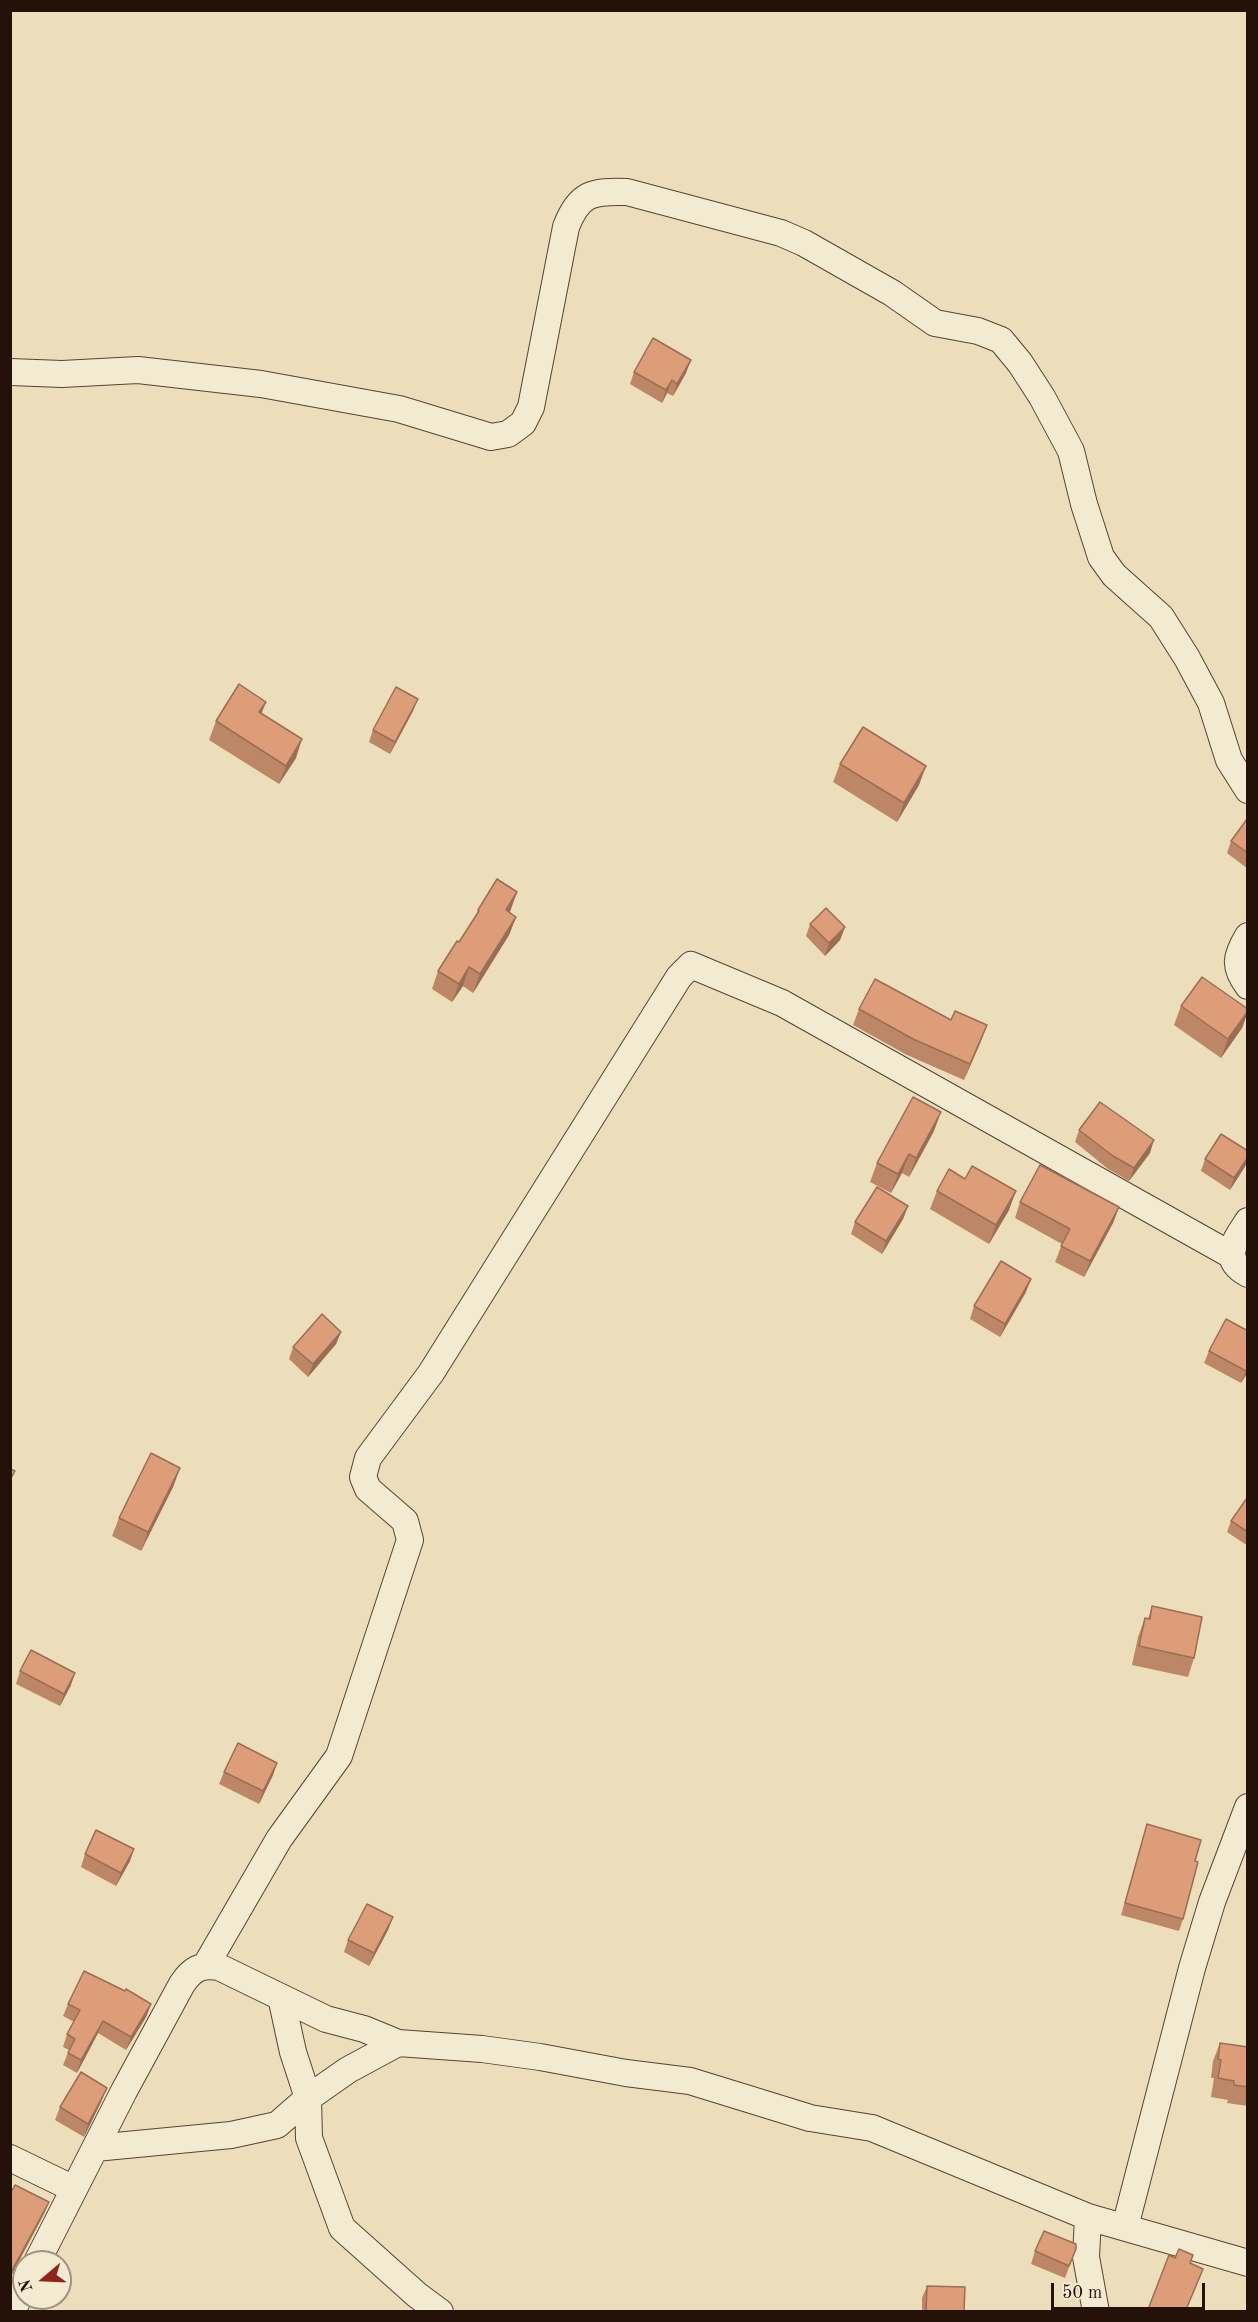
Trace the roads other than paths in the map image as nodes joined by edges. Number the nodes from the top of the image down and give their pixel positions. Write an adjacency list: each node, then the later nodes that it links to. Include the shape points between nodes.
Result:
1 (10, 372): 2 (street, via 138,370 261,384 399,410 490,437 508,434 523,423 531,407 566,227 573,208 585,198 601,191 627,192 781,233 892,293 935,323 1001,340 1042,397 1071,451 1101,557 1114,575 1161,617 1182,649 1211,703 1229,760)
2 (1248, 790)
3 (1248, 936): 4 (street, via 1237,954 1238,970)
4 (1248, 986)
5 (1248, 1221): 6 (street, via 1235,1239)
6 (1231, 1255): 7 (street, via 1234,1264); 9 (street, via 782,1003 691,965 679,977 431,1373 368,1458 363,1477 368,1489 405,1521 410,1540 339,1756 279,1839)
7 (1248, 1274)
8 (1248, 1807): 17 (street, via 1192,1968)
9 (206, 1965): 10 (street, via 219,1966); 13 (street, via 194,1970 182,1984)
10 (281, 1997): 11 (street, via 326,2019); 12 (street)
11 (398, 2043): 12 (street, via 348,2070); 16 (street, via 493,2050 690,2081 810,2118 872,2128)
12 (308, 2098): 13 (street, via 277,2125 231,2135); 20 (street, via 309,2138 342,2228)
13 (95, 2148): 15 (street)
14 (10, 2158): 15 (street)
15 (74, 2189): 18 (street)
16 (1088, 2217): 17 (street); 21 (street, via 1086,2257)
17 (1125, 2227): 19 (street)
18 (43, 2250)
19 (1248, 2263)
20 (440, 2312)
21 (1096, 2312)

